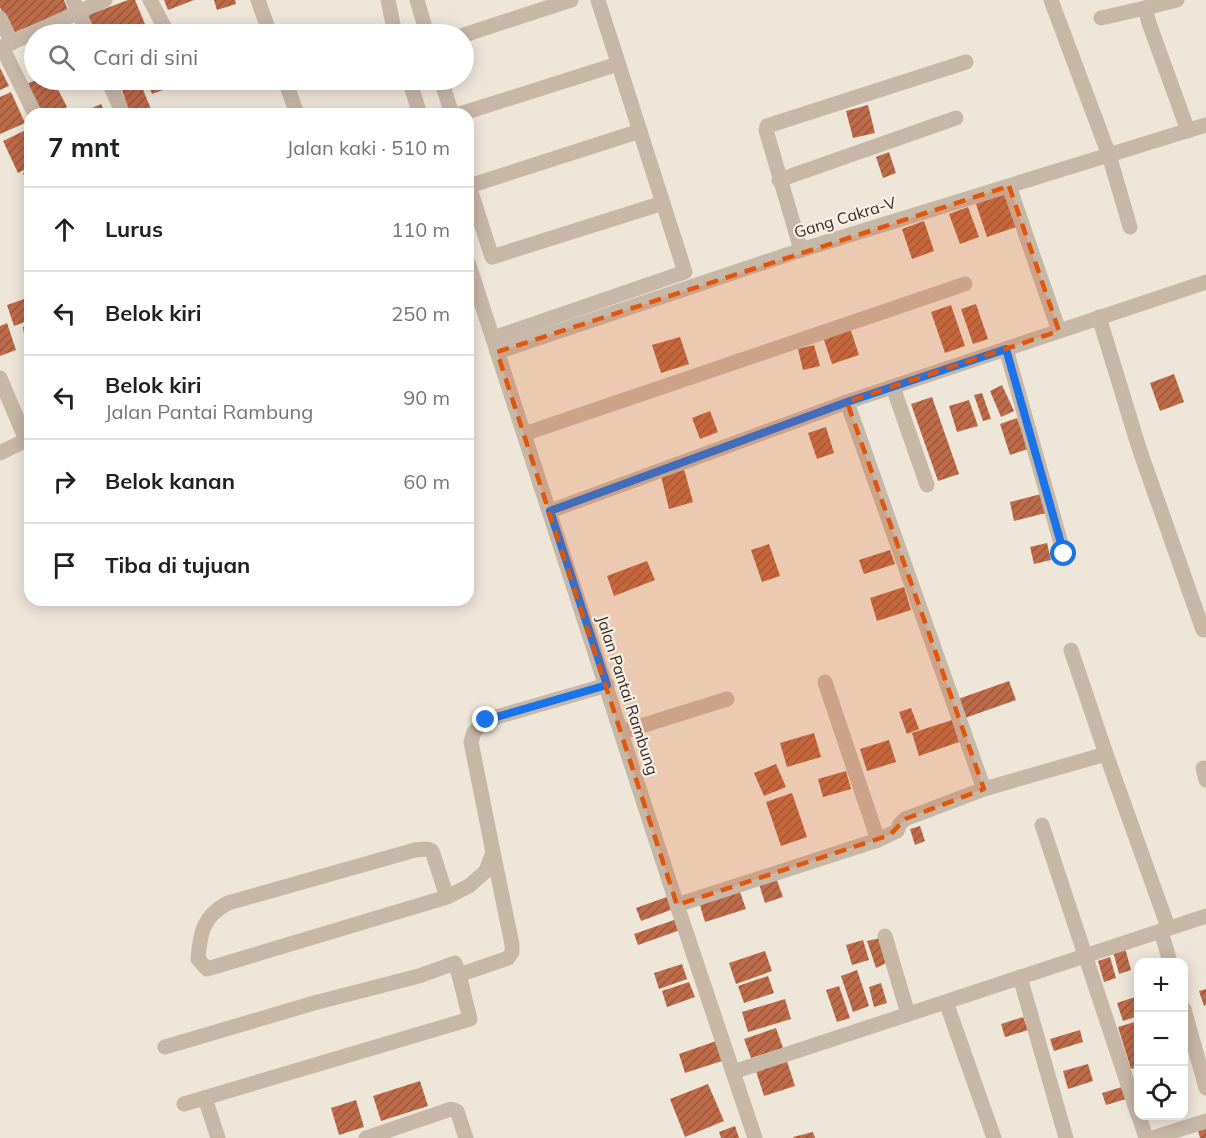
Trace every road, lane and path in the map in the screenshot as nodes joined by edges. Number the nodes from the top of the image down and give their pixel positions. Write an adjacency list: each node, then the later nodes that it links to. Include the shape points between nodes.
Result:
1 (105, 0): 10 (street)
2 (150, 0): 16 (street)
3 (258, 0): 17 (street)
4 (388, 0): 18 (street)
5 (417, 0): 19 (street)
6 (571, 0): 20 (street)
7 (598, 0): 24 (street)
8 (1052, 0): 41 (street)
9 (1177, 0): 11 (street)
10 (76, 7): 14 (street); 15 (street)
11 (1145, 8): 13 (street); 40 (street)
12 (0, 18): 22 (street)
13 (1101, 18)
14 (45, 24)
15 (84, 24)
16 (163, 24)
17 (266, 24)
18 (393, 24)
19 (424, 24)
20 (474, 32)
21 (24, 36): 22 (street)
22 (5, 46): 25 (street)
23 (966, 62): 42 (street, via 767,126)
24 (618, 64): 36 (street); 39 (street)
25 (24, 89)
26 (24, 90): 31 (street)
27 (112, 90): 32 (street)
28 (289, 90): 33 (street)
29 (412, 90): 34 (street)
30 (444, 90): 35 (street)
31 (32, 108)
32 (120, 108)
33 (295, 108)
34 (418, 108)
35 (450, 108)
36 (474, 110)
37 (956, 118): 42 (street)
38 (1206, 125): 40 (street, Gang Cakra-V)
39 (640, 131): 43 (street); 46 (street)
40 (1188, 131): 41 (street, Gang Cakra-V)
41 (1109, 155): 44 (street, Gang Cakra-V); 47 (street)
42 (779, 180): 48 (street)
43 (474, 185)
44 (1009, 186): 48 (street, Gang Cakra-V); 53 (street)
45 (474, 199): 46 (street, via 492,257)
46 (663, 203): 54 (street, via 685,272)
47 (1130, 227)
48 (801, 250): 54 (street, Gang Cakra-V)
49 (1206, 282): 52 (street)
50 (965, 284): 60 (street)
51 (474, 289): 54 (street, Jalan Pantai Rambung)
52 (1099, 317): 53 (street); 66 (street, via 1139,448)
53 (1059, 331): 55 (street)
54 (495, 345): 60 (street, Jalan Pantai Rambung)
55 (1006, 349): 57 (street); 65 (street)
56 (0, 378): 59 (street)
57 (893, 387): 58 (street); 63 (street)
58 (847, 402): 64 (street); 73 (street)
59 (24, 430)
60 (524, 434): 64 (street, Jalan Pantai Rambung)
61 (24, 441): 62 (street)
62 (0, 453)
63 (927, 485)
64 (550, 511): 69 (street, Jalan Pantai Rambung)
65 (1064, 554)
66 (1203, 630)
67 (1071, 650): 72 (street)
68 (825, 682): 75 (street)
69 (607, 685): 71 (street, Jalan Pantai Rambung); 76 (street, via 486,720 474,732 471,742)
70 (727, 699): 71 (street)
71 (622, 732): 78 (street, Jalan Pantai Rambung)
72 (1106, 754): 73 (street); 80 (street)
73 (984, 789): 75 (street, via 905,819 897,831)
74 (1042, 825): 82 (street)
75 (878, 840): 78 (street)
76 (493, 852): 77 (street, via 486,871 469,886); 84 (street, via 512,952 500,962)
77 (447, 897): 77 (street, via 432,851 415,850 228,903 209,917 200,938 198,959 207,969)
78 (677, 905): 90 (street, Jalan Pantai Rambung)
79 (1206, 916): 80 (street)
80 (1165, 929): 82 (street); 83 (street)
81 (885, 936): 88 (street)
82 (1085, 955): 85 (street); 93 (street)
83 (1169, 958)
84 (459, 975): 89 (street, via 455,963); 92 (street, via 470,1019)
85 (1020, 977): 86 (street); 103 (street)
86 (946, 1002): 88 (street); 102 (street)
87 (1185, 1012): 91 (street)
88 (908, 1014): 90 (street)
89 (165, 1047)
90 (733, 1072): 101 (street, Jalan Pantai Rambung)
91 (1206, 1088)
92 (205, 1098): 94 (street); 98 (street)
93 (1134, 1100)
94 (184, 1104)
95 (1141, 1120): 104 (street)
96 (1206, 1121): 97 (street)
97 (1182, 1134): 105 (street)
98 (218, 1138)
99 (366, 1138): 100 (street, via 451,1109 457,1111)
100 (466, 1138)
101 (755, 1138)
102 (994, 1138)
103 (1066, 1138)
104 (1146, 1138)
105 (1153, 1138)

